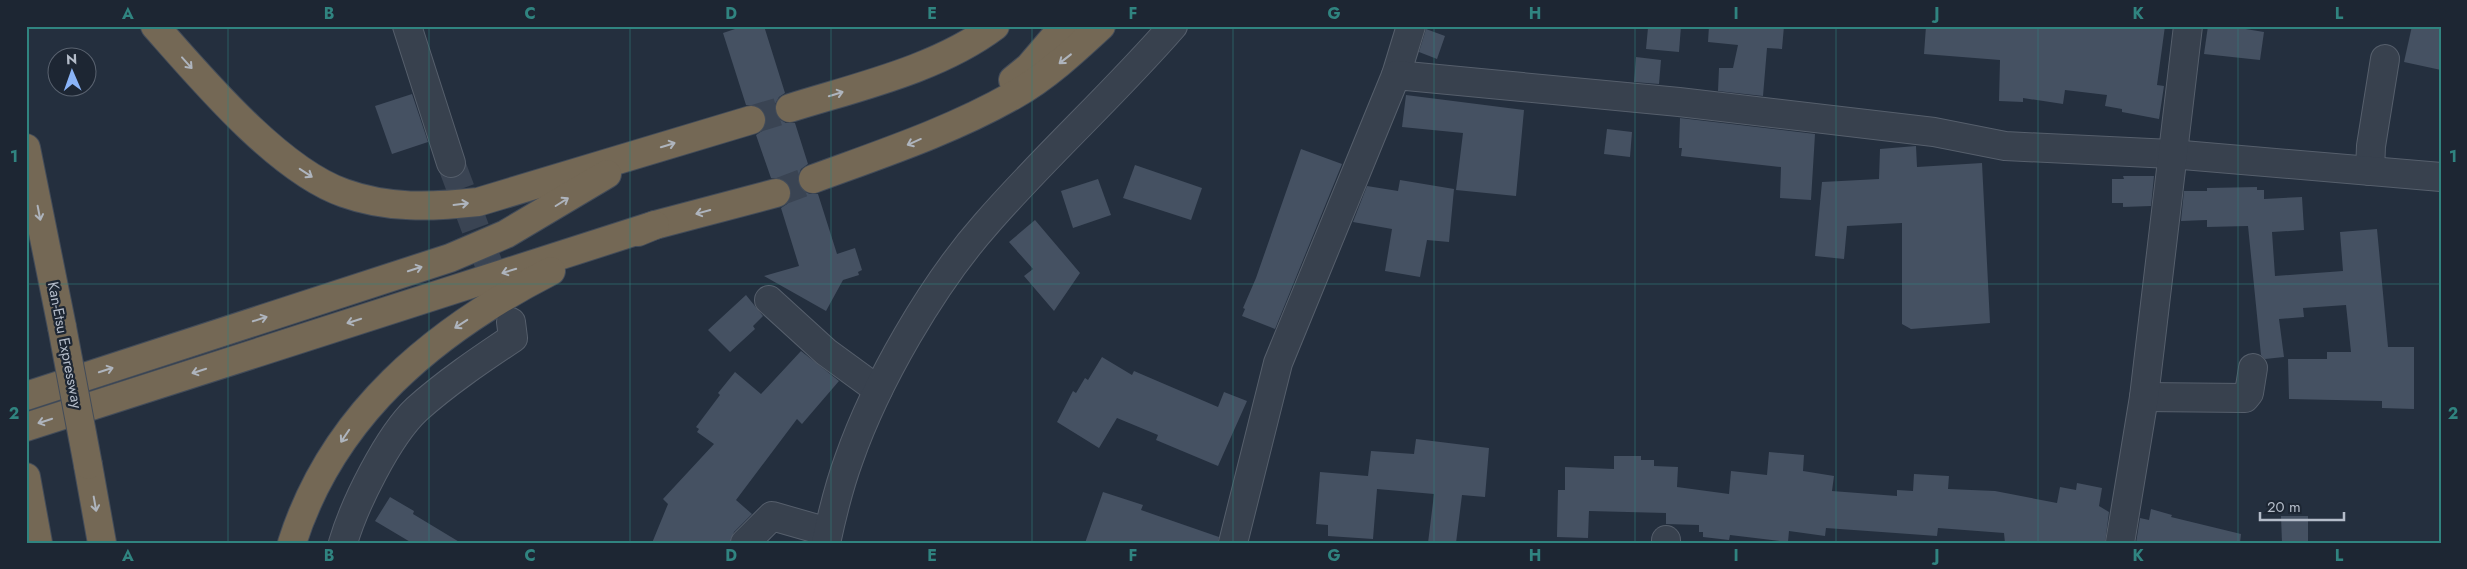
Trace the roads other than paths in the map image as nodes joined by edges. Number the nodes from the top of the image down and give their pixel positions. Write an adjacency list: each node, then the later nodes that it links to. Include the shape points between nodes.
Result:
1 (155, 26): 15 (highway, one-way to 15, via 207,85 260,136 304,172 342,193 389,205 433,207 478,202)
2 (407, 26): 17 (street)
3 (1064, 26): 13 (highway, via 1028,66)
4 (1101, 26): 13 (highway, one-way to 13, via 1068,58 1015,95)
5 (1173, 26): 26 (street, via 956,261)
6 (1411, 26): 10 (street)
7 (2188, 26): 16 (street)
8 (991, 28): 11 (highway, one-way to 8, via 942,56)
9 (2385, 59): 18 (street)
10 (1396, 75): 16 (street, via 1679,102 1934,132 2005,146); 37 (street, via 1278,362)
11 (790, 108)
12 (751, 120): 15 (highway, one-way to 12)
13 (959, 122): 20 (highway, one-way to 20)
14 (26, 148): 33 (highway, Kan-Etsu Expressway, one-way to 33, bridge)
15 (640, 154): 27 (highway, one-way to 15, via 450,258 523,224)
16 (2171, 154): 18 (street); 28 (street)
17 (451, 163)
18 (2370, 171): 19 (street)
19 (2441, 177)
20 (813, 179)
21 (776, 193): 22 (highway, one-way to 22)
22 (655, 225): 29 (highway, one-way to 29); 34 (highway, one-way to 34, via 579,257 520,287 457,327 406,368 361,414 325,466)
23 (768, 300): 26 (street, via 826,352)
24 (510, 322): 35 (street, via 513,338 416,410 373,473)
25 (2253, 368): 28 (street, via 2249,393 2245,398)
26 (878, 390): 31 (street, via 849,459)
27 (26, 396)
28 (2144, 396): 38 (street)
29 (26, 427)
30 (27, 481): 32 (highway)
31 (827, 537): 36 (street, via 772,516)
32 (38, 543)
33 (102, 543)
34 (292, 543)
35 (343, 543)
36 (745, 543)
37 (1233, 543)
38 (2120, 543)

